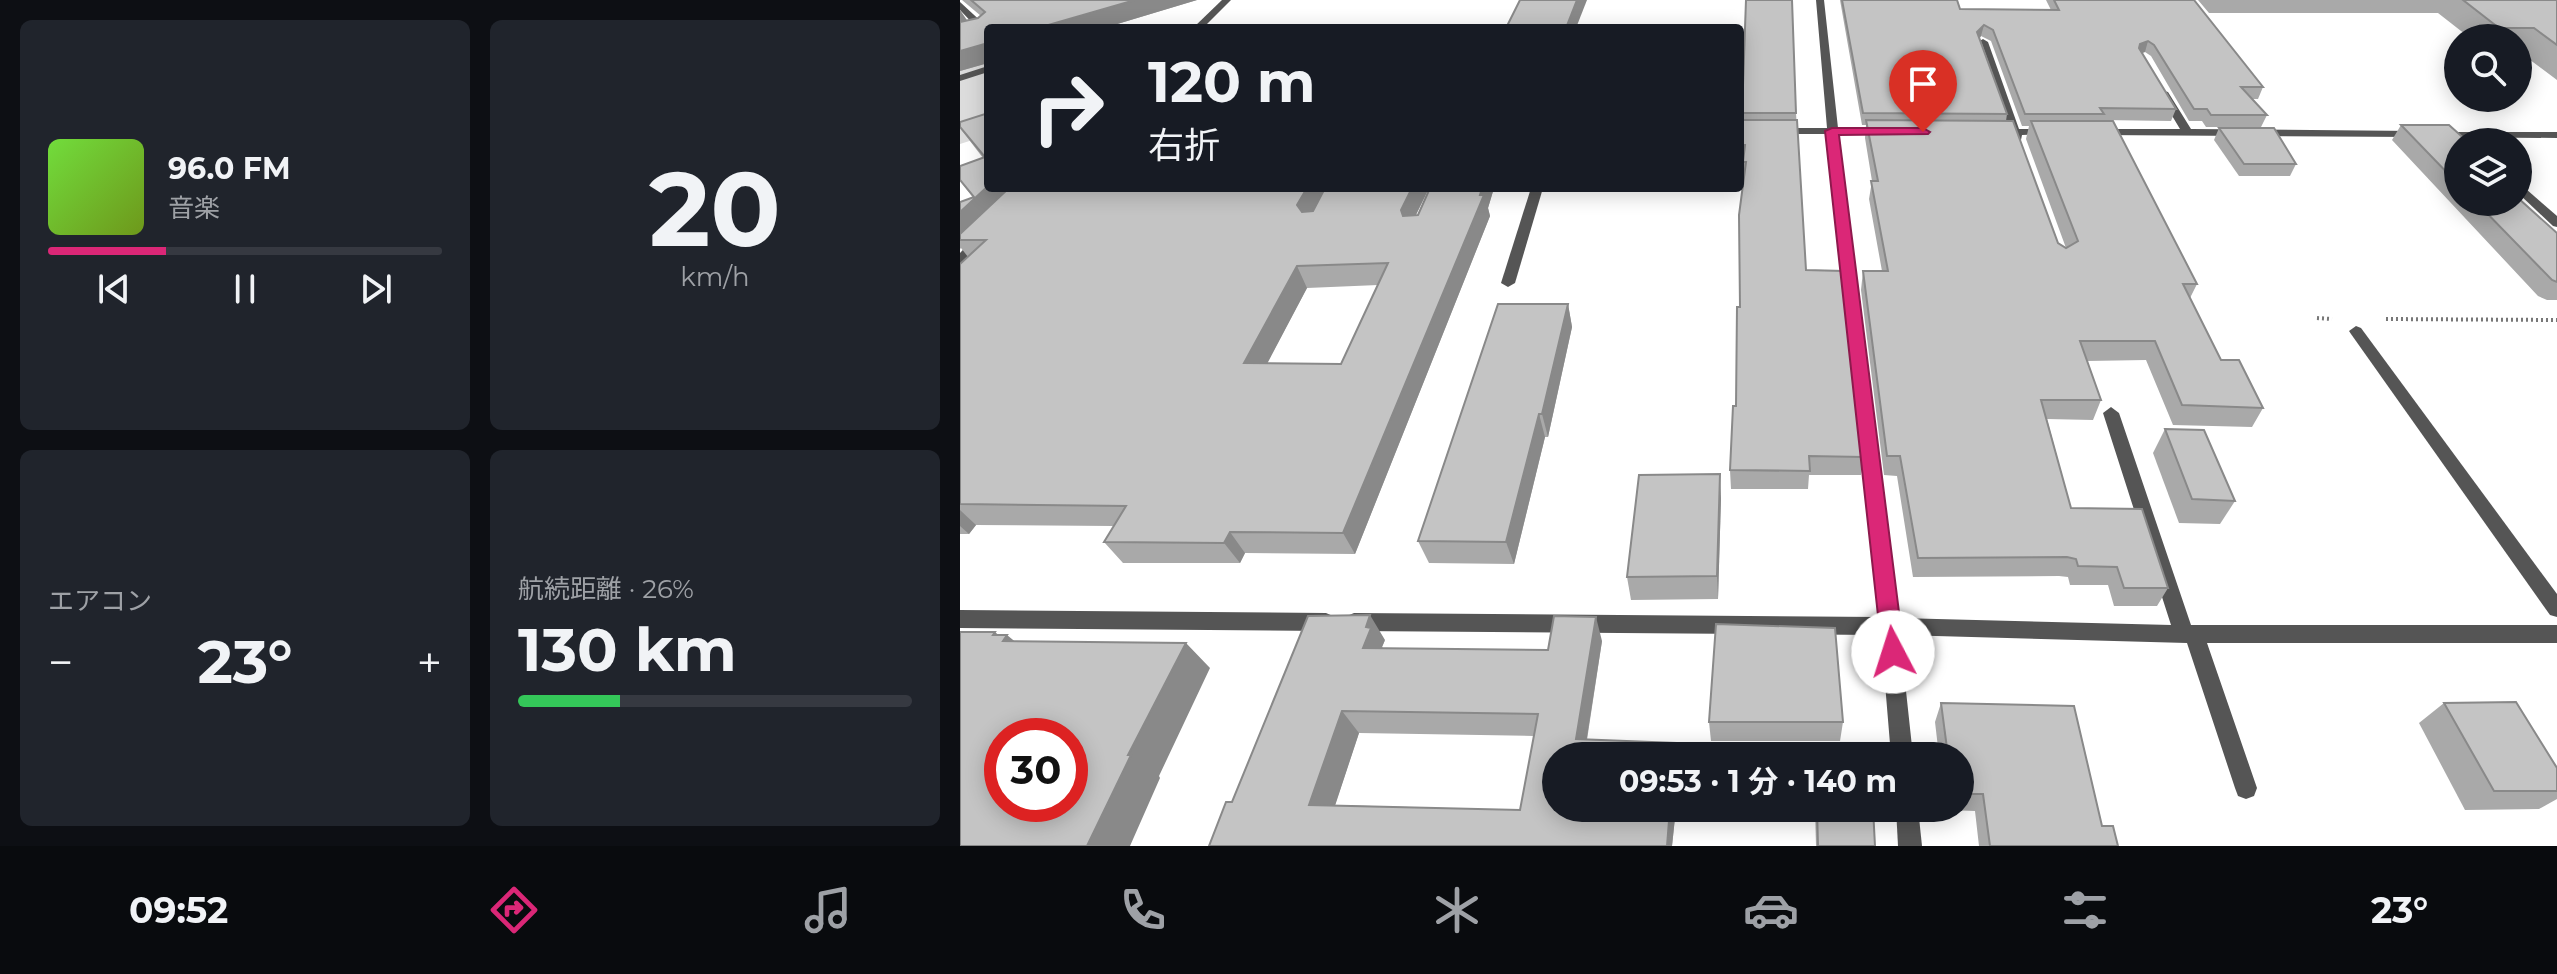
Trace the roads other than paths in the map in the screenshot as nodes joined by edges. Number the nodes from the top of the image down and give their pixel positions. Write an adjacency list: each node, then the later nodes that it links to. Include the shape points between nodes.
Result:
1 (1227, 0): 4 (street)
2 (1820, 0): 13 (street)
3 (961, 7): 5 (street)
4 (1202, 24)
5 (984, 27)
6 (984, 29): 7 (street)
7 (972, 32)
8 (1983, 42): 16 (street)
9 (984, 70): 10 (street)
10 (960, 78)
11 (2157, 83): 19 (street)
12 (1744, 131): 13 (street)
13 (1832, 131): 14 (street); 34 (street)
14 (1893, 131)
15 (1984, 132): 16 (street)
16 (2015, 132): 17 (street); 23 (street)
17 (2062, 132)
18 (2093, 132): 19 (street)
19 (2187, 132): 22 (street)
20 (2557, 135): 21 (street)
21 (2532, 136)
22 (2444, 137)
23 (2020, 146)
24 (1536, 192): 29 (street)
25 (2532, 199): 26 (street)
26 (2557, 223)
27 (992, 229): 28 (street)
28 (960, 260)
29 (1508, 283)
30 (2351, 325): 32 (street)
31 (2111, 413): 35 (street)
32 (2557, 609)
33 (960, 619): 34 (street)
34 (1891, 626): 35 (street); 37 (street)
35 (2189, 634): 36 (street); 38 (street)
36 (2557, 634)
37 (1901, 742)
38 (2246, 788)
39 (1908, 822): 40 (street)
40 (1910, 846)

